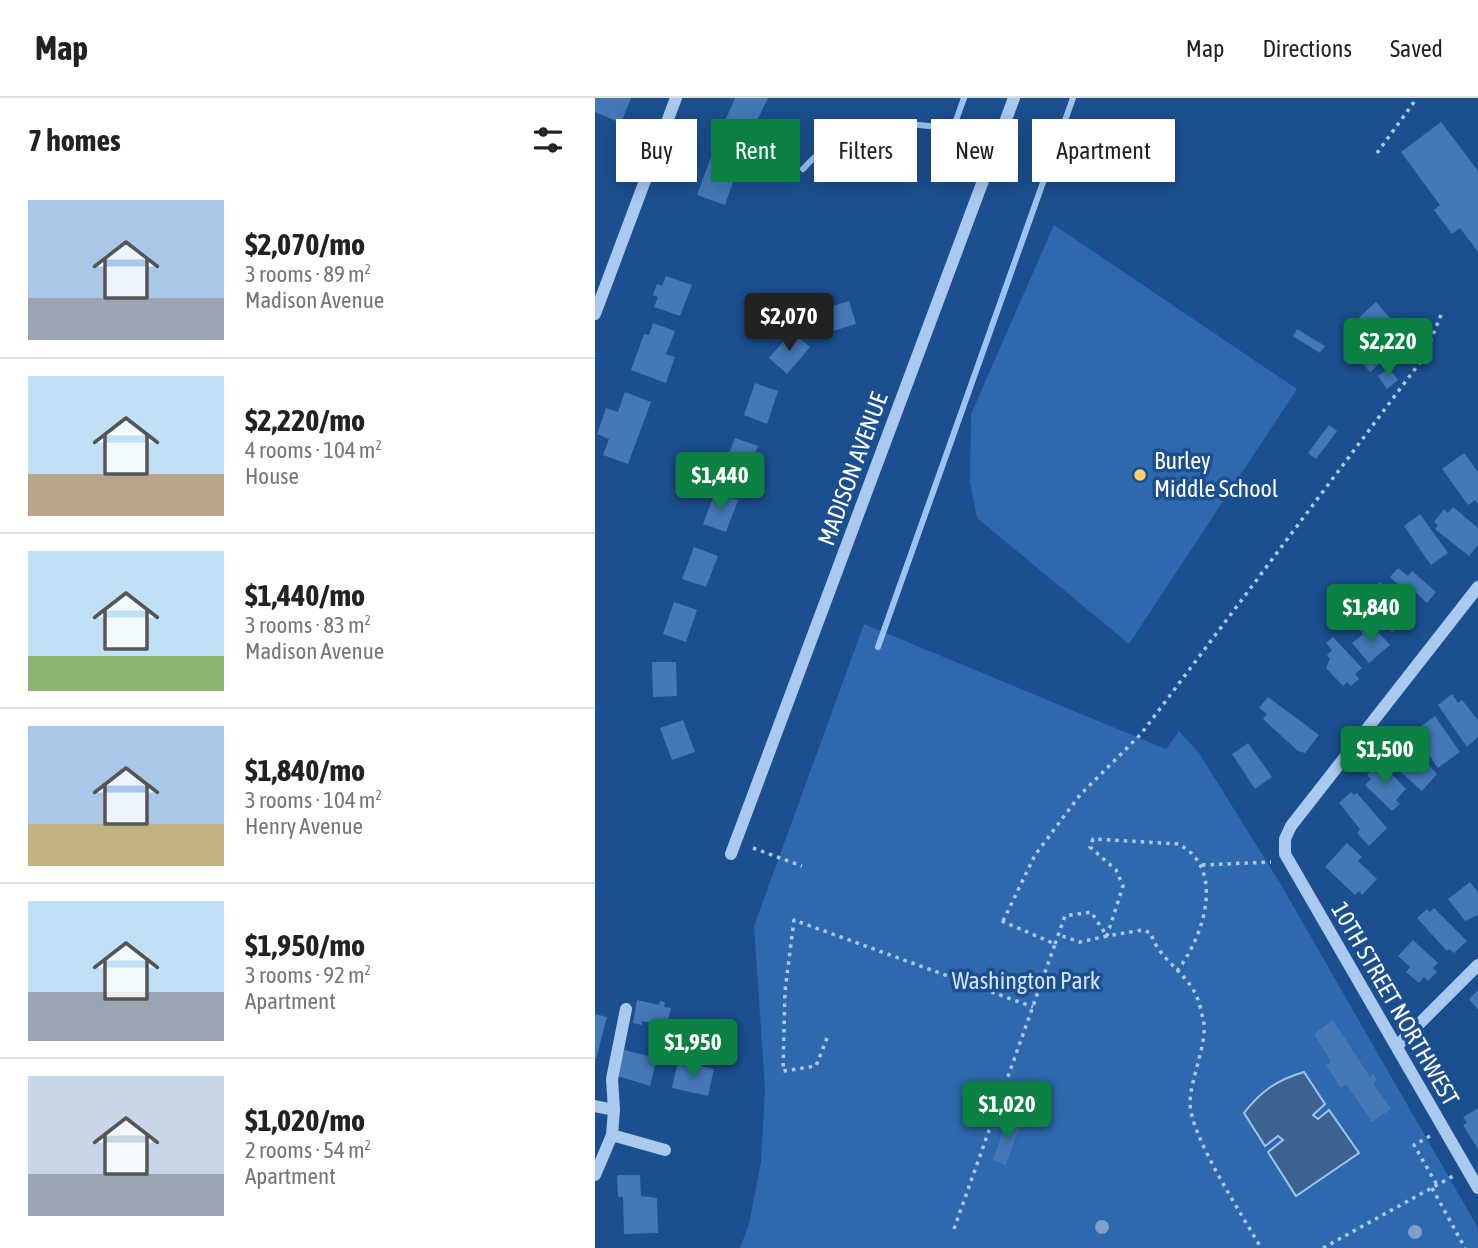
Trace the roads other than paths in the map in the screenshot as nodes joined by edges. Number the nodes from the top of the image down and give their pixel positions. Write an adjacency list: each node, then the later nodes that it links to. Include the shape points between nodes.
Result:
1 (676, 98): 3 (street)
2 (1014, 98): 5 (street, MADISON AVENUE)
3 (595, 314)
4 (1478, 587): 8 (street, 10TH STREET NORTHWEST, via 1285,839 1289,866)
5 (731, 854)
6 (1478, 965): 8 (street)
7 (626, 1009): 10 (street, via 612,1079)
8 (1397, 1046): 14 (street, 10TH STREET NORTHWEST)
9 (595, 1106): 10 (street)
10 (614, 1110): 11 (street)
11 (612, 1135): 12 (street); 13 (street)
12 (665, 1150)
13 (595, 1175)
14 (1478, 1188)

